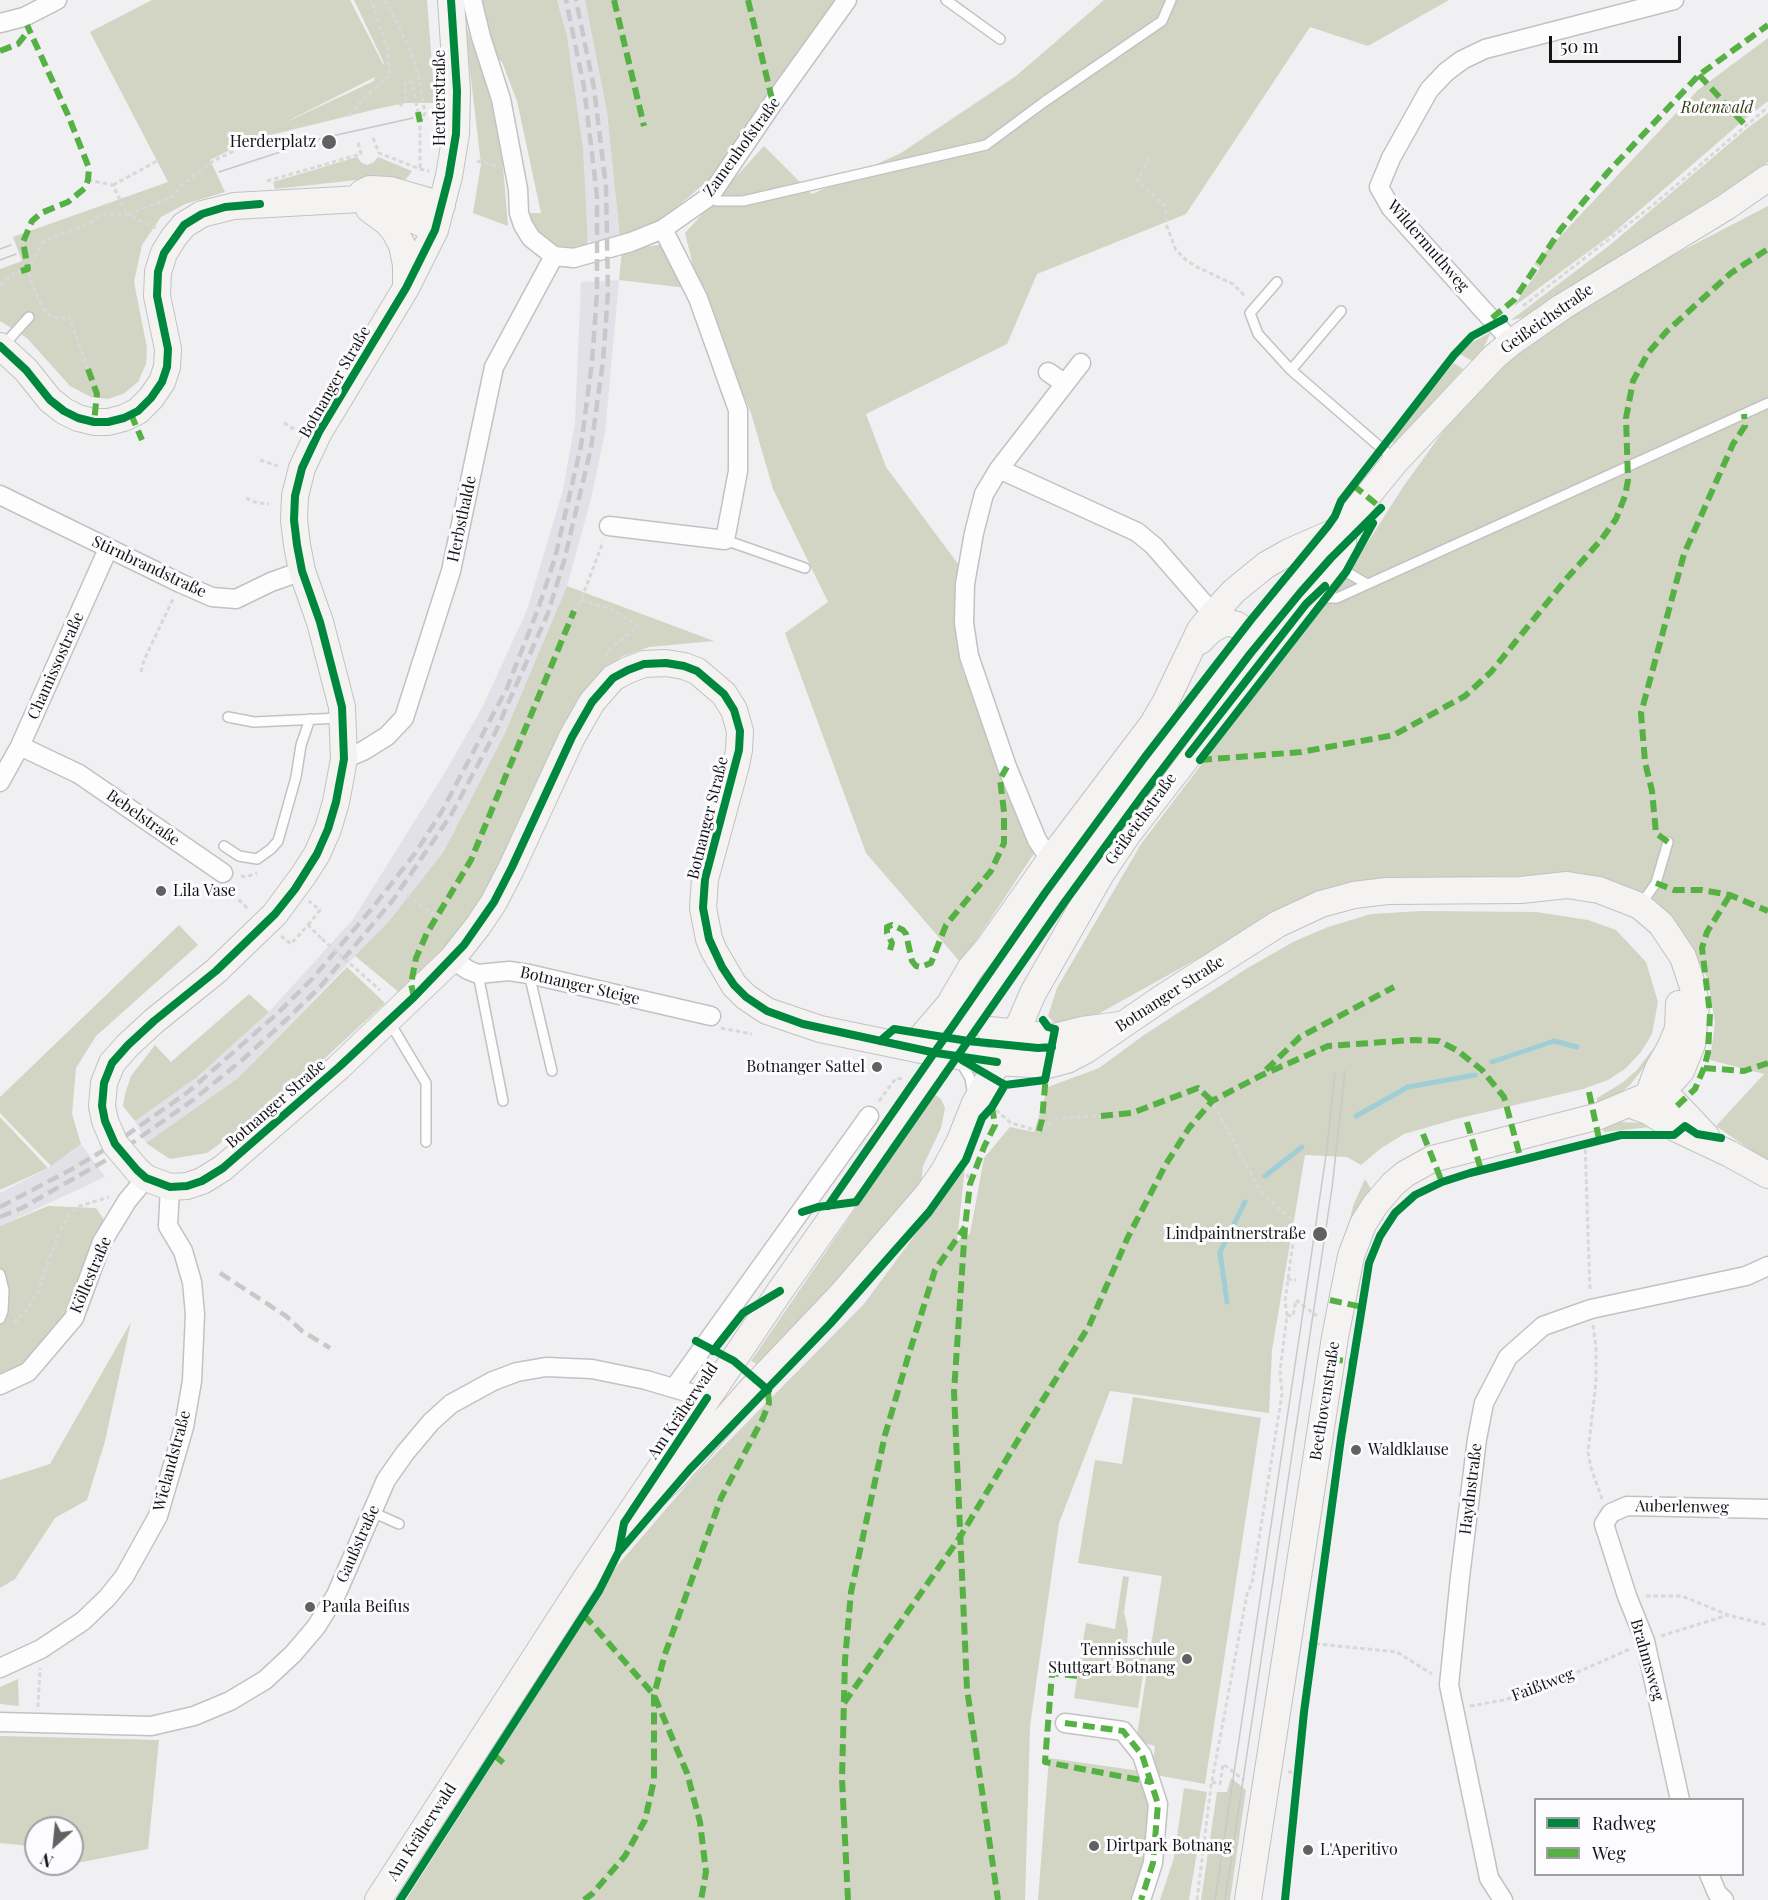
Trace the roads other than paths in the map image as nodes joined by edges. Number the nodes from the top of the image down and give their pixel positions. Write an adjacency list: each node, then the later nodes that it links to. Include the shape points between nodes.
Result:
1 (57, 0): 8 (street, via 24,17)
2 (451, 0): 13 (main road, Herderstraße, via 456,134)
3 (472, 0): 16 (street, via 501,99 519,213 531,238)
4 (847, 0): 11 (street, Zamenhofstraße)
5 (946, 0): 9 (lane)
6 (1171, 0): 11 (lane, via 1161,21 986,146 743,201 717,201)
7 (1674, 0): 21 (street, Wildermuthweg, via 1485,49 1462,60 1429,90 1391,158 1379,187 1390,208)
8 (0, 23)
9 (1000, 39)
10 (1768, 178): 21 (main road, Geißeichstraße, via 1597,284)
11 (710, 196): 14 (street, Zamenhofstraße)
12 (350, 199): 13 (main road, via 370,189 390,190); 15 (main road, via 372,202); 18 (main road, via 388,223 395,232 404,255); 22 (main road, via 225,207 184,225 164,253 158,272 157,296 168,349 167,367 151,398 124,418 94,422 63,411)
13 (442, 205): 15 (main road, Herderstraße)
14 (663, 229): 16 (street, Zamenhofstraße, via 574,258); 33 (street, via 698,298 738,410 738,471)
15 (435, 230): 18 (main road, Botnanger Straße)
16 (554, 256): 47 (street, Herbsthalde, via 494,367 451,571 404,718 387,736)
17 (1277, 282): 24 (lane, via 1250,313 1258,334)
18 (406, 288): 37 (main road, Botnanger Straße, via 325,422 302,468 294,520)
19 (1341, 311): 24 (lane)
20 (29, 317): 22 (lane)
21 (1504, 328): 28 (main road, Geißeichstraße, via 1453,399)
22 (1, 346)
23 (1081, 363): 26 (street)
24 (1291, 370): 28 (lane)
25 (1048, 372): 26 (street)
26 (1064, 383): 29 (street)
27 (1768, 403): 38 (lane)
28 (1396, 461): 32 (main road, Geißeichstraße)
29 (999, 469): 40 (street, via 1137,532); 51 (street, via 984,494 974,533 965,584 964,623 969,656 1001,752 1037,840)
30 (0, 495): 34 (street, Stirnbrandstraße)
31 (609, 526): 33 (street)
32 (1339, 530): 35 (main road, Geißeichstraße, via 1343,549); 40 (main road, Geißeichstraße, via 1266,565); 41 (main road, Geißeichstraße)
33 (725, 540): 36 (lane)
34 (108, 549): 37 (street, Stirnbrandstraße, via 212,597 236,599); 46 (street, Chamissostraße)
35 (1337, 567): 38 (lane); 39 (main road, Geißeichstraße)
36 (805, 568)
37 (303, 571): 44 (main road, Botnanger Straße, via 332,663)
38 (1367, 584): 39 (lane, via 1337,598)
39 (1313, 598): 63 (main road, Geißeichstraße, via 1128,834 1032,993)
40 (1213, 614): 42 (main road, Geißeichstraße)
41 (1252, 636): 42 (main road, via 1237,626 1222,623); 75 (main road, Geißeichstraße, bridge, via 1053,900)
42 (1190, 652): 51 (main road, Geißeichstraße, via 1152,725)
43 (228, 717): 45 (lane, via 254,722)
44 (342, 718): 45 (lane); 47 (main road, Botnanger Straße)
45 (310, 719): 50 (lane, via 278,841 257,859 239,856)
46 (20, 746): 48 (street, Chamissostraße); 52 (street, Bebelstraße, via 79,774)
47 (344, 759): 74 (main road, Botnanger Straße, bridge, via 328,829 295,889 243,946 154,1021 112,1063 104,1083 105,1121 115,1144)
48 (0, 782)
49 (1668, 842): 54 (lane, via 1656,883)
50 (224, 846)
51 (1052, 857): 55 (main road, Geißeichstraße)
52 (223, 873)
53 (1521, 890): 54 (main road, Botnanger Straße, via 1567,885 1599,890); 62 (main road, Botnanger Straße, via 1387,891 1321,904 1278,924); 67 (main road, Botnanger Straße, via 1594,903 1619,912 1643,928 1667,960 1674,975 1680,1015 1678,1029 1658,1069)
54 (1640, 906): 67 (main road, Botnanger Straße, via 1660,924 1683,957 1696,1006 1692,1044 1681,1071)
55 (988, 948): 59 (main road, Geißeichstraße); 63 (main road, Geißeichstraße, via 983,1006 986,1022)
56 (452, 959): 57 (street); 61 (main road, Botnanger Straße); 64 (main road, Botnanger Straße, via 494,902 592,702 614,678 628,670 644,664 684,666 697,671 724,694 740,731 740,750 705,879 705,925 722,967 746,997 767,1011 803,1024)
57 (478, 974): 58 (street, Botnanger Steige, via 509,970); 68 (lane)
58 (529, 974): 60 (street, Botnanger Steige); 66 (lane)
59 (949, 1005): 64 (main road, Geißeichstraße); 65 (main road, via 950,1038)
60 (711, 1016)
61 (389, 1021): 71 (lane, via 426,1083); 74 (main road, Botnanger Straße, via 223,1168 187,1186)
62 (1125, 1024): 63 (main road, via 1054,1037); 65 (main road, Botnanger Straße, via 1086,1050 1048,1065)
63 (1002, 1032): 65 (main road, Geißeichstraße)
64 (912, 1048): 65 (main road, Botnanger Straße)
65 (978, 1059): 69 (main road, Geißeichstraße); 69 (lane, via 970,1078)
66 (552, 1071)
67 (1654, 1093): 72 (main road); 72 (main road, via 1648,1111); 95 (main road, Beethovenstraße, via 1599,1116 1432,1159 1393,1184 1363,1224 1351,1256 1335,1336)
68 (503, 1101)
69 (983, 1105): 81 (main road, via 928,1194 842,1294)
70 (868, 1116): 80 (street, Am Kräherwald)
71 (426, 1142)
72 (1730, 1154): 73 (main road)
73 (1768, 1175)
74 (151, 1178): 79 (street, Köllestraße, via 127,1201 102,1242 74,1317 28,1372); 88 (street, Wielandstraße, via 168,1226 183,1251 194,1303 192,1381 184,1427 158,1516 124,1577 107,1598 83,1621 41,1649)
75 (848, 1196): 82 (main road, Am Kräherwald)
76 (1768, 1266): 96 (street, Haydnstraße, via 1746,1276 1591,1309 1543,1326 1508,1357 1484,1403 1449,1685 1489,1878)
77 (0, 1274): 78 (lane, via 4,1290)
78 (0, 1319)
79 (0, 1385)
80 (675, 1388): 82 (street, Gaußstraße); 84 (street, Gaußstraße, via 572,1368 546,1367 493,1381 451,1404 431,1422 386,1480)
81 (748, 1393): 82 (main road, via 723,1402); 85 (main road, via 676,1475)
82 (707, 1398): 85 (main road, Am Kräherwald)
83 (1768, 1509): 87 (street, Auberlenweg, via 1628,1506 1611,1513)
84 (372, 1512): 86 (lane); 89 (street, Gaußstraße, via 336,1595 316,1627 265,1680 230,1701 194,1716 151,1726)
85 (624, 1523): 93 (main road, Am Kräherwald)
86 (399, 1524)
87 (1604, 1524): 91 (street, Brahmsweg, via 1627,1596)
88 (0, 1668)
89 (1, 1719)
90 (1065, 1723): 94 (street, via 1123,1731 1142,1755 1158,1804 1153,1863)
91 (1679, 1798)
92 (1710, 1876): 97 (street)
93 (378, 1900)
94 (1141, 1900)
95 (1248, 1900)
96 (1503, 1900)
97 (1724, 1900)

